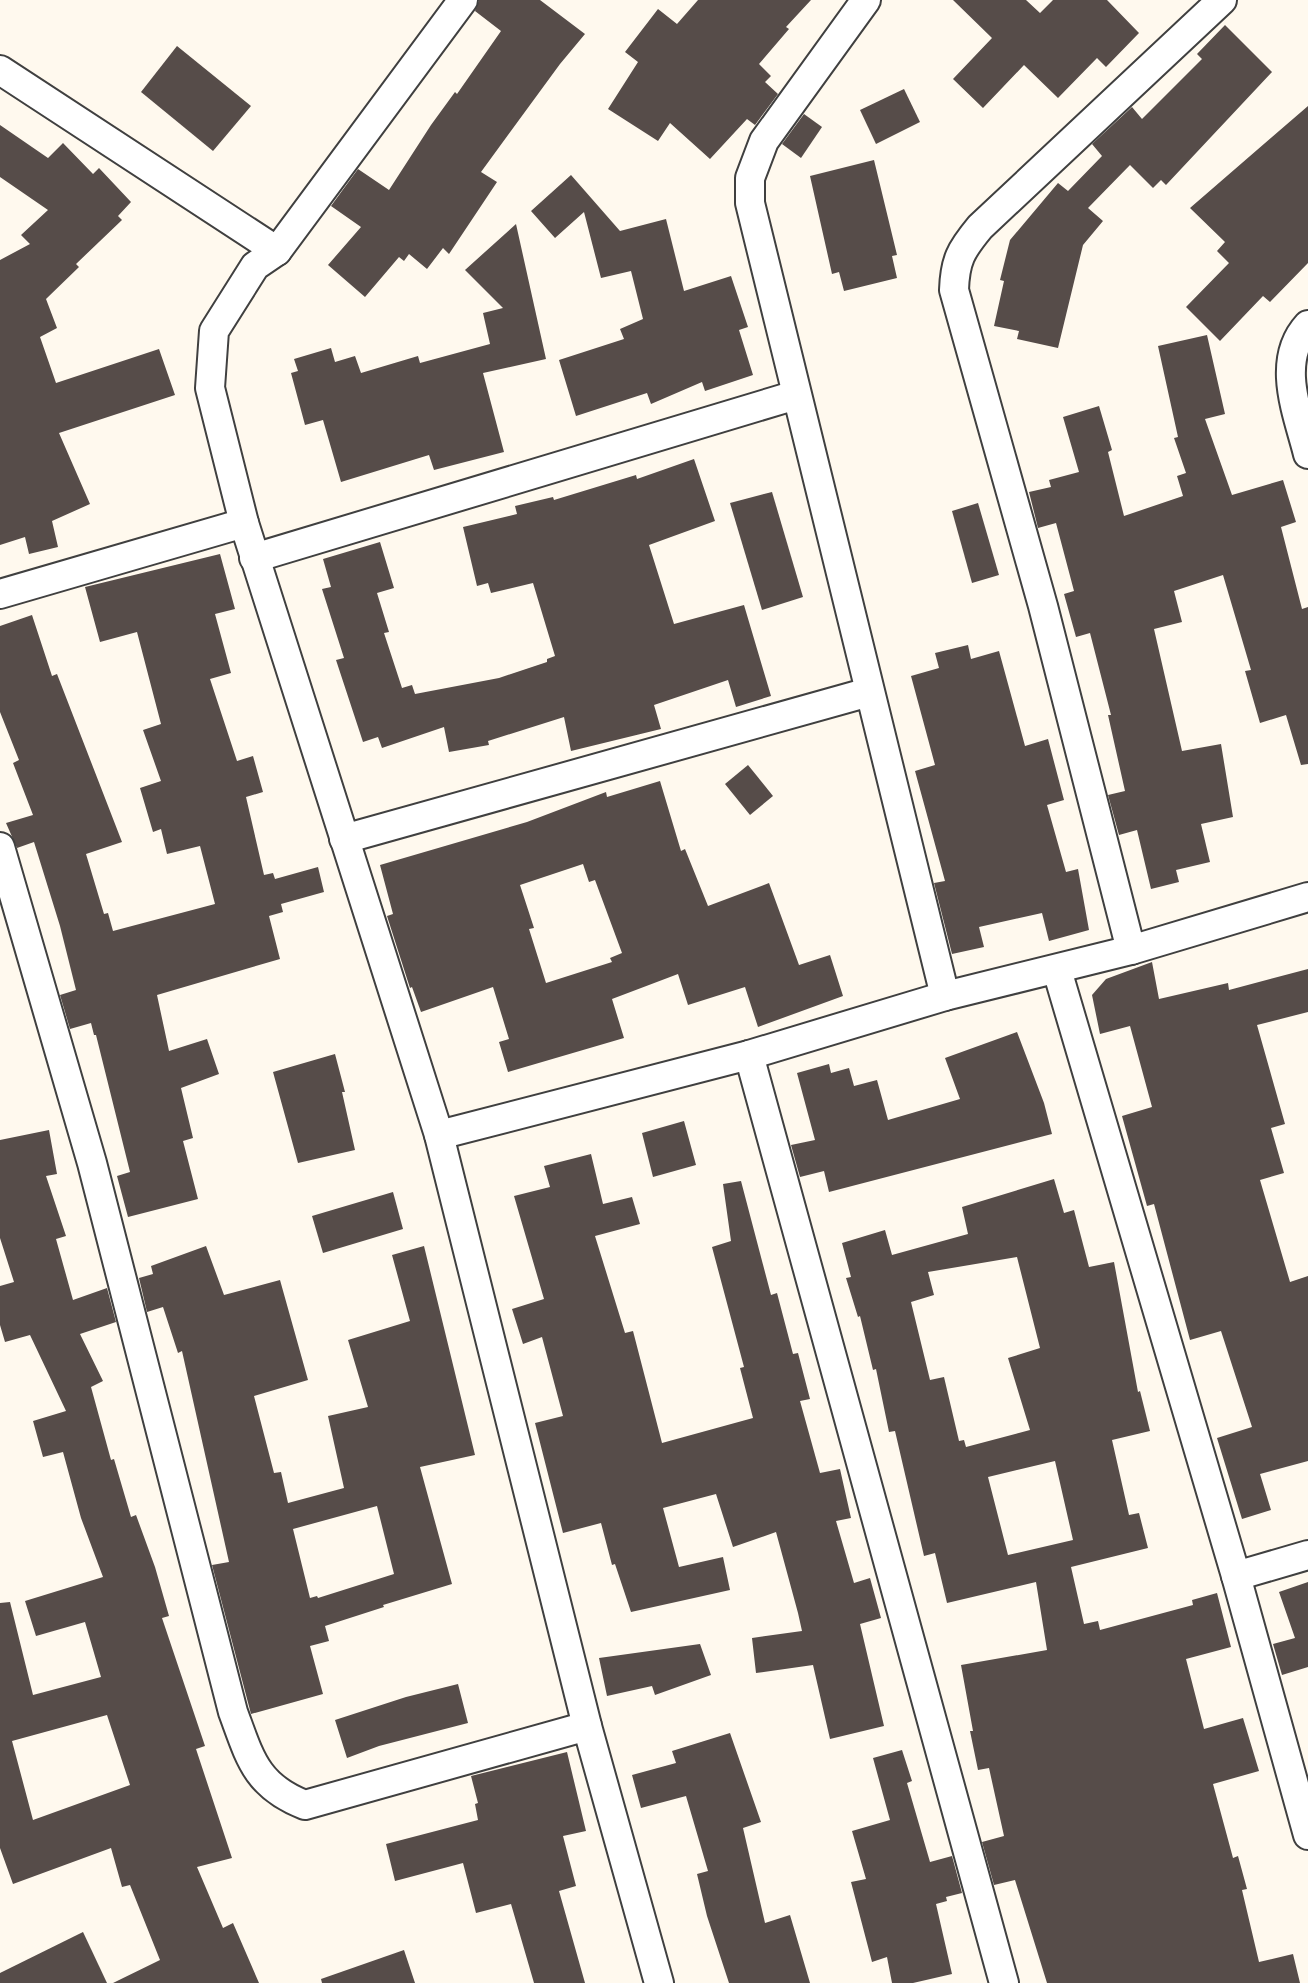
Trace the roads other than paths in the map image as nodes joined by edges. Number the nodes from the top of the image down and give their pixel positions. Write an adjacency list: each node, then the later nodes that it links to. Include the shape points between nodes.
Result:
1 (463, 0): 5 (street)
2 (866, 0): 7 (street, via 765,141 750,178 750,203)
3 (1222, 0): 16 (street, via 980,227 961,250 955,270 954,290 1043,606)
4 (0, 70): 5 (street)
5 (277, 251): 9 (street, via 255,267 214,332 210,388)
6 (1308, 326): 8 (street, via 1292,352 1291,388)
7 (796, 395): 10 (street); 12 (street)
8 (1308, 454)
9 (244, 523): 10 (street); 11 (street)
10 (254, 558): 13 (street)
11 (0, 594)
12 (869, 692): 13 (street); 18 (street)
13 (344, 839): 20 (street)
14 (0, 847): 23 (street, via 92,1163 233,1712 263,1780 285,1797 305,1804)
15 (1308, 897): 16 (street)
16 (1131, 950): 17 (street)
17 (1057, 970): 18 (street); 22 (street)
18 (945, 996): 19 (street)
19 (749, 1055): 20 (street); 26 (street)
20 (439, 1135): 23 (street)
21 (1308, 1555): 22 (street)
22 (1236, 1576): 24 (street)
23 (587, 1726): 25 (street)
24 (1308, 1835)
25 (658, 1983)
26 (1004, 1983)

